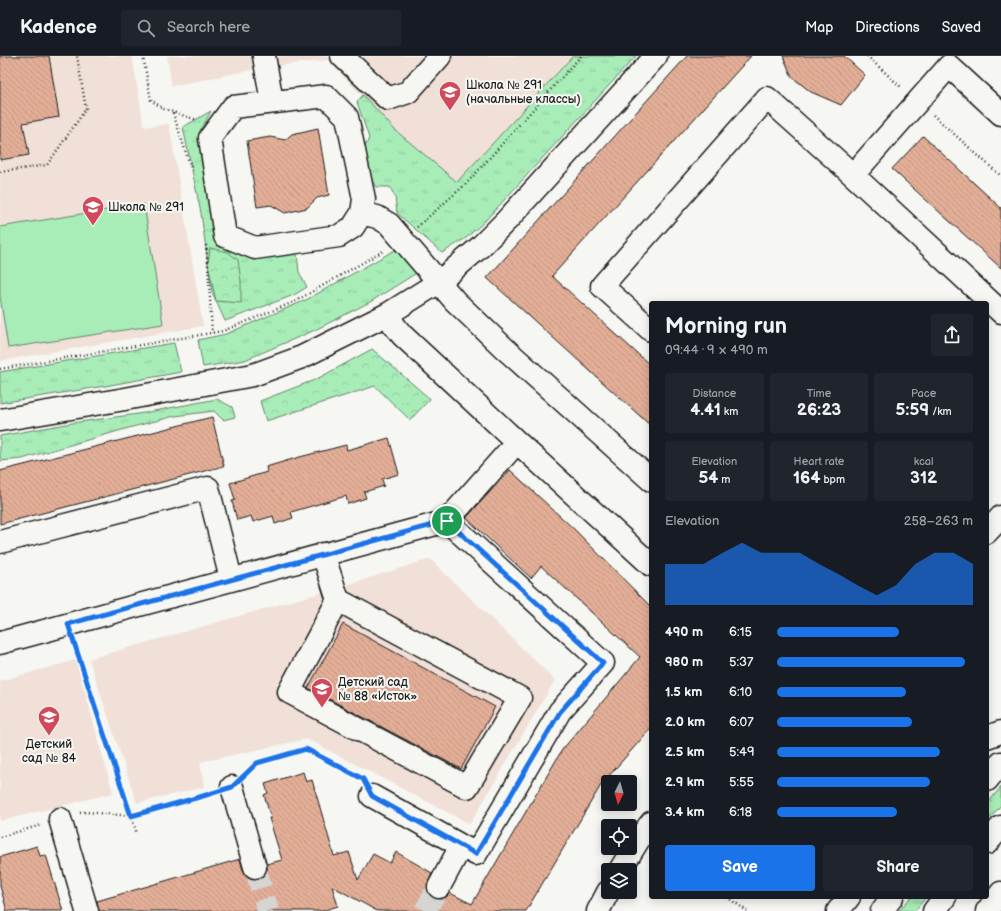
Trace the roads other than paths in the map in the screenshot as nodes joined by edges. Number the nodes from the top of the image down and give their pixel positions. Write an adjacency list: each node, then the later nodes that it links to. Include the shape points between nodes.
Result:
1 (264, 56): 6 (street)
2 (342, 56): 3 (street, via 388,99 408,92)
3 (440, 56)
4 (656, 56): 10 (street, via 507,220)
5 (948, 59): 7 (street); 8 (street)
6 (272, 102): 9 (street, via 326,96 347,117 364,199); 9 (street, via 232,107 210,138 225,236 255,248 339,236 353,227)
7 (1001, 114)
8 (853, 175): 11 (street); 13 (street, via 767,98 602,286)
9 (362, 213): 10 (street, via 377,217 388,224)
10 (439, 282): 12 (street); 16 (street, via 503,347)
11 (1001, 312)
12 (388, 314): 14 (street, via 302,357 253,375); 15 (street, via 402,335)
13 (649, 328)
14 (0, 420)
15 (517, 442): 18 (street); 22 (street)
16 (649, 478)
17 (1001, 517): 19 (street)
18 (447, 521): 21 (street); 36 (street, via 603,663 560,712 476,854)
19 (989, 530)
20 (0, 542): 23 (street, via 208,488)
21 (323, 554): 23 (street); 24 (street)
22 (649, 563)
23 (231, 579): 25 (street)
24 (338, 600): 24 (street, via 289,692 467,787 520,698)
25 (0, 643)
26 (1001, 732): 27 (street)
27 (989, 736)
28 (1001, 763): 29 (street)
29 (989, 778)
30 (232, 787): 38 (street)
31 (372, 796): 36 (street)
32 (60, 819): 44 (street)
33 (649, 826): 37 (street)
34 (1001, 827): 35 (street)
35 (989, 841)
36 (461, 846): 39 (street)
37 (624, 863)
38 (255, 867)
39 (439, 887)
40 (1001, 893): 48 (street)
41 (604, 899): 45 (street)
42 (891, 899): 46 (street)
43 (943, 899): 47 (street)
44 (87, 911)
45 (598, 911)
46 (882, 911)
47 (934, 911)
48 (987, 911)

